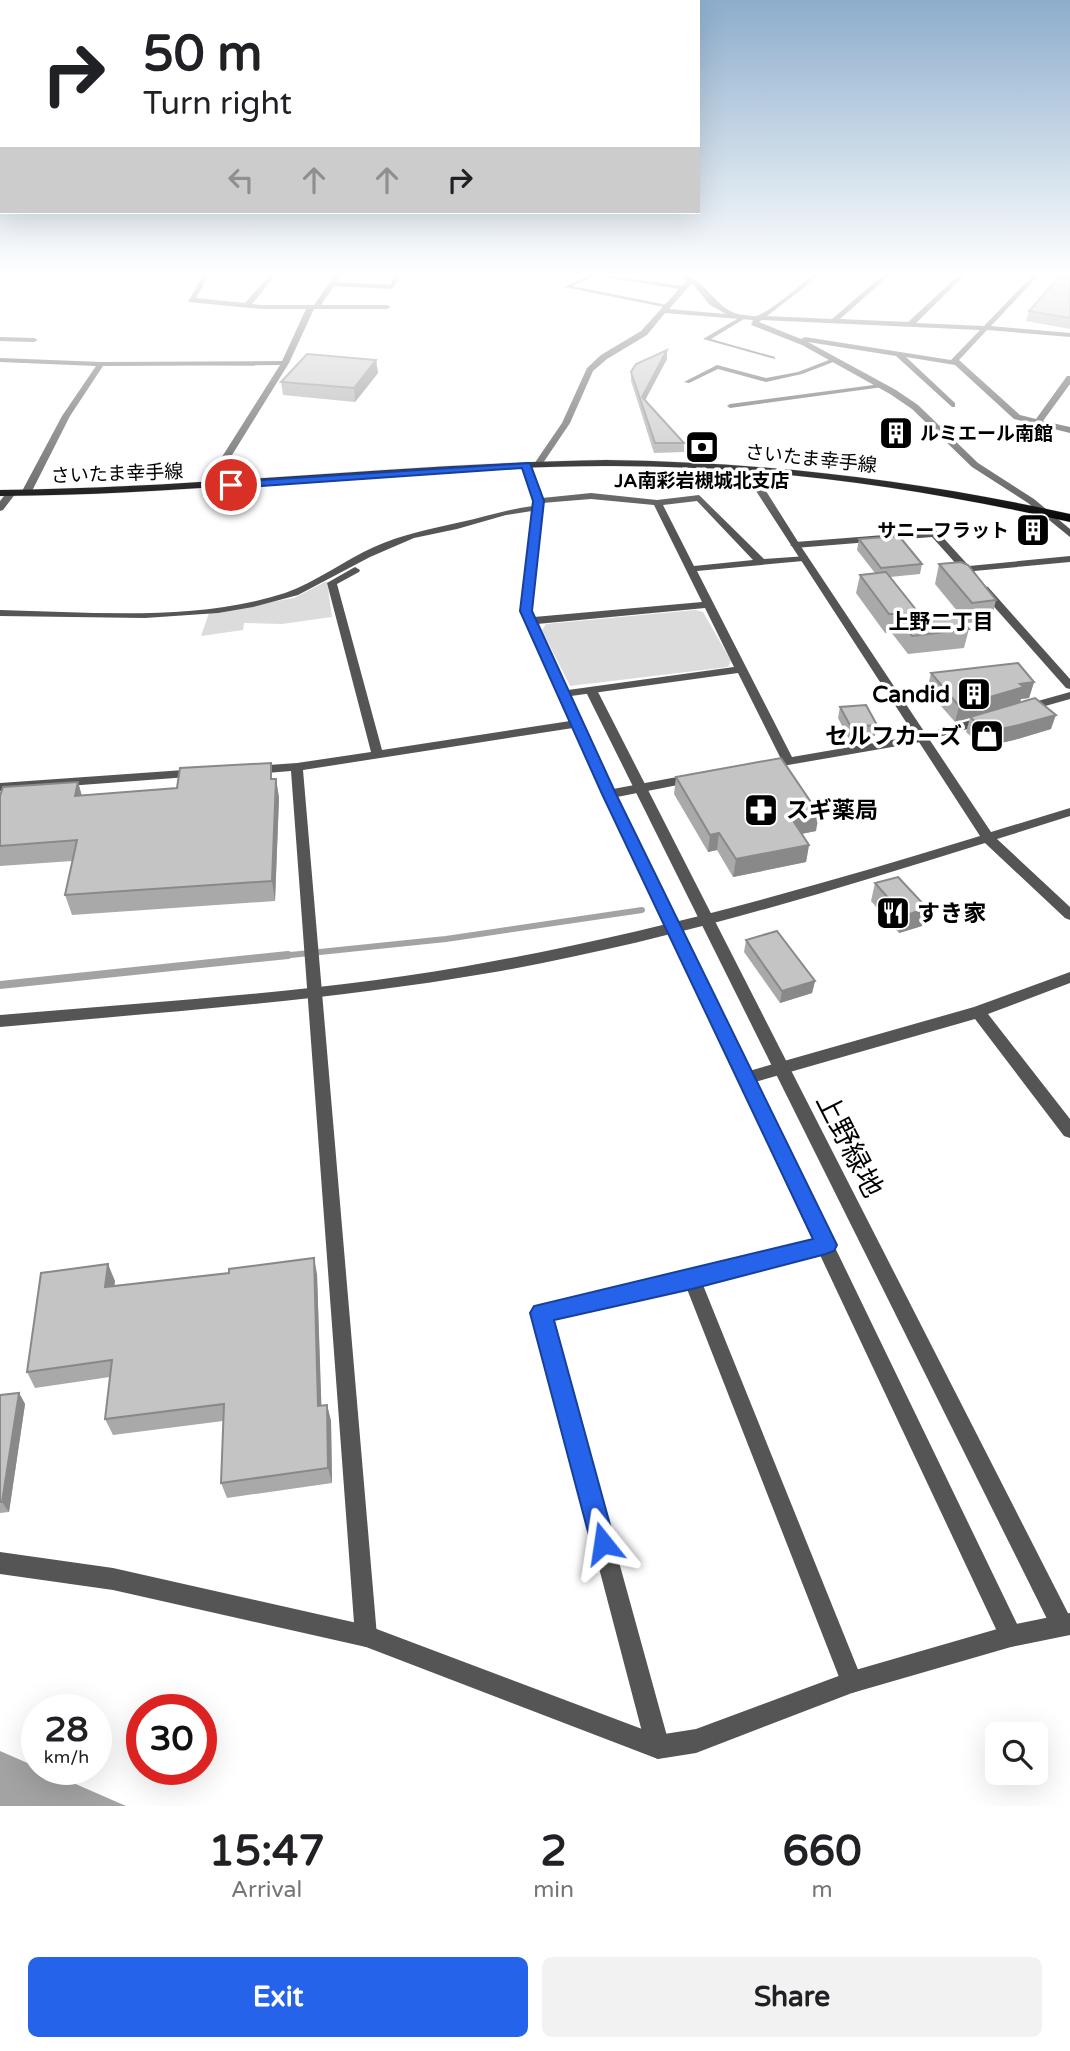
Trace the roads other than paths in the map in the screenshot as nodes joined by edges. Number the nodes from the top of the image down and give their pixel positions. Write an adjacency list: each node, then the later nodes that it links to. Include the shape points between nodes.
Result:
1 (287, 359): 9 (street)
2 (602, 359): 19 (street, via 590,370 566,423)
3 (903, 359): 15 (street)
4 (930, 359): 10 (street)
5 (956, 359): 10 (street)
6 (0, 360): 7 (street)
7 (16, 360): 11 (street)
8 (834, 360): 13 (lane, via 766,380 717,367); 14 (street)
9 (285, 363): 11 (street); 21 (street)
10 (957, 363): 17 (street, via 1017,417)
11 (101, 364): 23 (street, via 66,416)
12 (1070, 378): 17 (street)
13 (687, 382)
14 (881, 386): 16 (lane); 27 (street, via 915,407 975,466)
15 (952, 405)
16 (730, 406)
17 (1037, 423): 18 (street)
18 (1070, 430)
19 (532, 465): 20 (main road, さいたま幸手線); 21 (main road, さいたま幸手線); 25 (street)
20 (754, 469): 27 (main road, さいたま幸手線, via 871,481); 31 (street, via 761,491)
21 (208, 487): 23 (main road, さいたま幸手線)
22 (6, 493): 23 (main road, さいたま幸手線); 26 (street)
23 (26, 493)
24 (657, 503): 25 (street, via 606,496); 34 (street, via 699,498); 35 (street)
25 (538, 505): 29 (street); 39 (street, via 526,611)
26 (0, 509)
27 (1041, 511): 28 (main road, さいたま幸手線); 30 (street)
28 (1070, 518)
29 (460, 525): 38 (street, via 428,528 392,540 293,593 270,600 172,614); 47 (street, via 401,544 332,583)
30 (1070, 534)
31 (795, 545): 32 (street); 36 (street, via 934,534)
32 (803, 558): 34 (street); 46 (street)
33 (1070, 559): 36 (street)
34 (761, 562): 35 (street)
35 (690, 569): 37 (street)
36 (967, 569): 41 (street)
37 (708, 605): 39 (street); 40 (street)
38 (0, 614)
39 (531, 621): 43 (street)
40 (741, 669): 42 (street); 48 (street)
41 (1070, 687)
42 (591, 690): 43 (street); 55 (street, 上野緑地)
43 (563, 694): 45 (street)
44 (1070, 695): 46 (street)
45 (578, 724): 47 (street); 56 (street)
46 (921, 738): 48 (street); 58 (street)
47 (377, 753): 49 (street)
48 (788, 761): 50 (street)
49 (297, 766): 51 (street); 63 (street)
50 (748, 768)
51 (243, 770)
52 (216, 772): 54 (street)
53 (709, 775): 55 (street)
54 (0, 787)
55 (642, 788): 56 (street); 60 (street, 上野緑地)
56 (609, 794): 61 (street)
57 (1070, 812): 58 (street)
58 (988, 838): 59 (street); 60 (street)
59 (1070, 915)
60 (706, 919): 61 (street); 66 (street, 上野緑地)
61 (673, 927): 63 (street, via 492,967); 67 (street)
62 (1070, 977): 64 (street)
63 (315, 993): 65 (street); 73 (street)
64 (978, 1012): 66 (street); 68 (street)
65 (0, 1021)
66 (781, 1068): 67 (street); 72 (street, 上野緑地)
67 (746, 1078): 69 (street)
68 (1070, 1131)
69 (826, 1245): 70 (street); 74 (street)
70 (692, 1280): 75 (street); 76 (street, via 541,1313)
71 (0, 1563): 73 (street, via 113,1579)
72 (1066, 1625): 74 (street)
73 (366, 1636): 76 (street)
74 (1011, 1636): 75 (street)
75 (852, 1682): 76 (street, via 696,1741)
76 (658, 1747)

